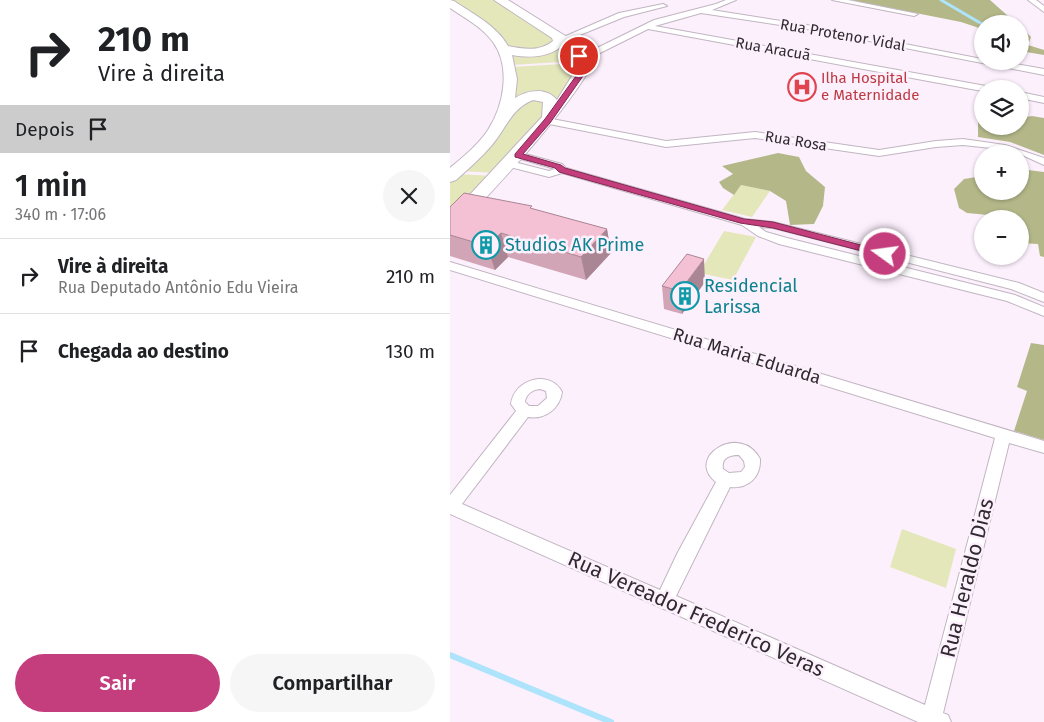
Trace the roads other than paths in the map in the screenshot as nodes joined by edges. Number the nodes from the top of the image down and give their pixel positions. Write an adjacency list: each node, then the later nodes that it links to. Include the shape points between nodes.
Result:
1 (500, 0): 13 (main road)
2 (720, 0): 7 (street)
3 (732, 0): 7 (street)
4 (836, 0): 11 (street)
5 (1032, 0): 9 (street)
6 (450, 3): 14 (main road, via 489,31)
7 (712, 5): 10 (street)
8 (664, 6): 13 (street, via 622,15)
9 (1044, 10)
10 (703, 11): 12 (street, via 663,20); 16 (street, Rua Protenor Vidal)
11 (914, 14)
12 (649, 27): 15 (street); 20 (street, Rua Aracuã)
13 (560, 37): 14 (main road, via 559,42 548,50 527,53); 15 (street); 19 (main road, via 579,56)
14 (504, 49): 23 (main road, via 511,76)
15 (590, 55): 19 (street, via 590,62)
16 (974, 59)
17 (1029, 69): 18 (street, Rua Protenor Vidal)
18 (1044, 72)
19 (580, 76): 24 (main road)
20 (974, 87)
21 (1029, 97): 22 (street)
22 (1044, 100)
23 (502, 117): 24 (main road, via 518,101 536,95 550,100); 27 (main road, via 488,140)
24 (548, 119): 25 (main road); 26 (street, Rua Rosa, via 634,140 666,144 755,135 879,153 938,144 981,143 1013,149)
25 (514, 160): 28 (main road); 30 (street, via 549,174 562,170 744,222 762,234 783,241 901,264)
26 (1044, 162)
27 (450, 177)
28 (450, 226)
29 (450, 266): 34 (street, Rua Maria Eduarda)
30 (1013, 292): 31 (street); 32 (street)
31 (1044, 298)
32 (1044, 312)
33 (524, 410): 37 (street)
34 (1004, 434): 35 (street, Rua Maria Eduarda); 39 (street, Rua Heraldo Dias)
35 (1044, 447)
36 (725, 480): 38 (street)
37 (450, 506): 38 (street, Rua Vereador Frederico Veras)
38 (665, 600): 39 (street, Rua Vereador Frederico Veras)
39 (934, 721)

